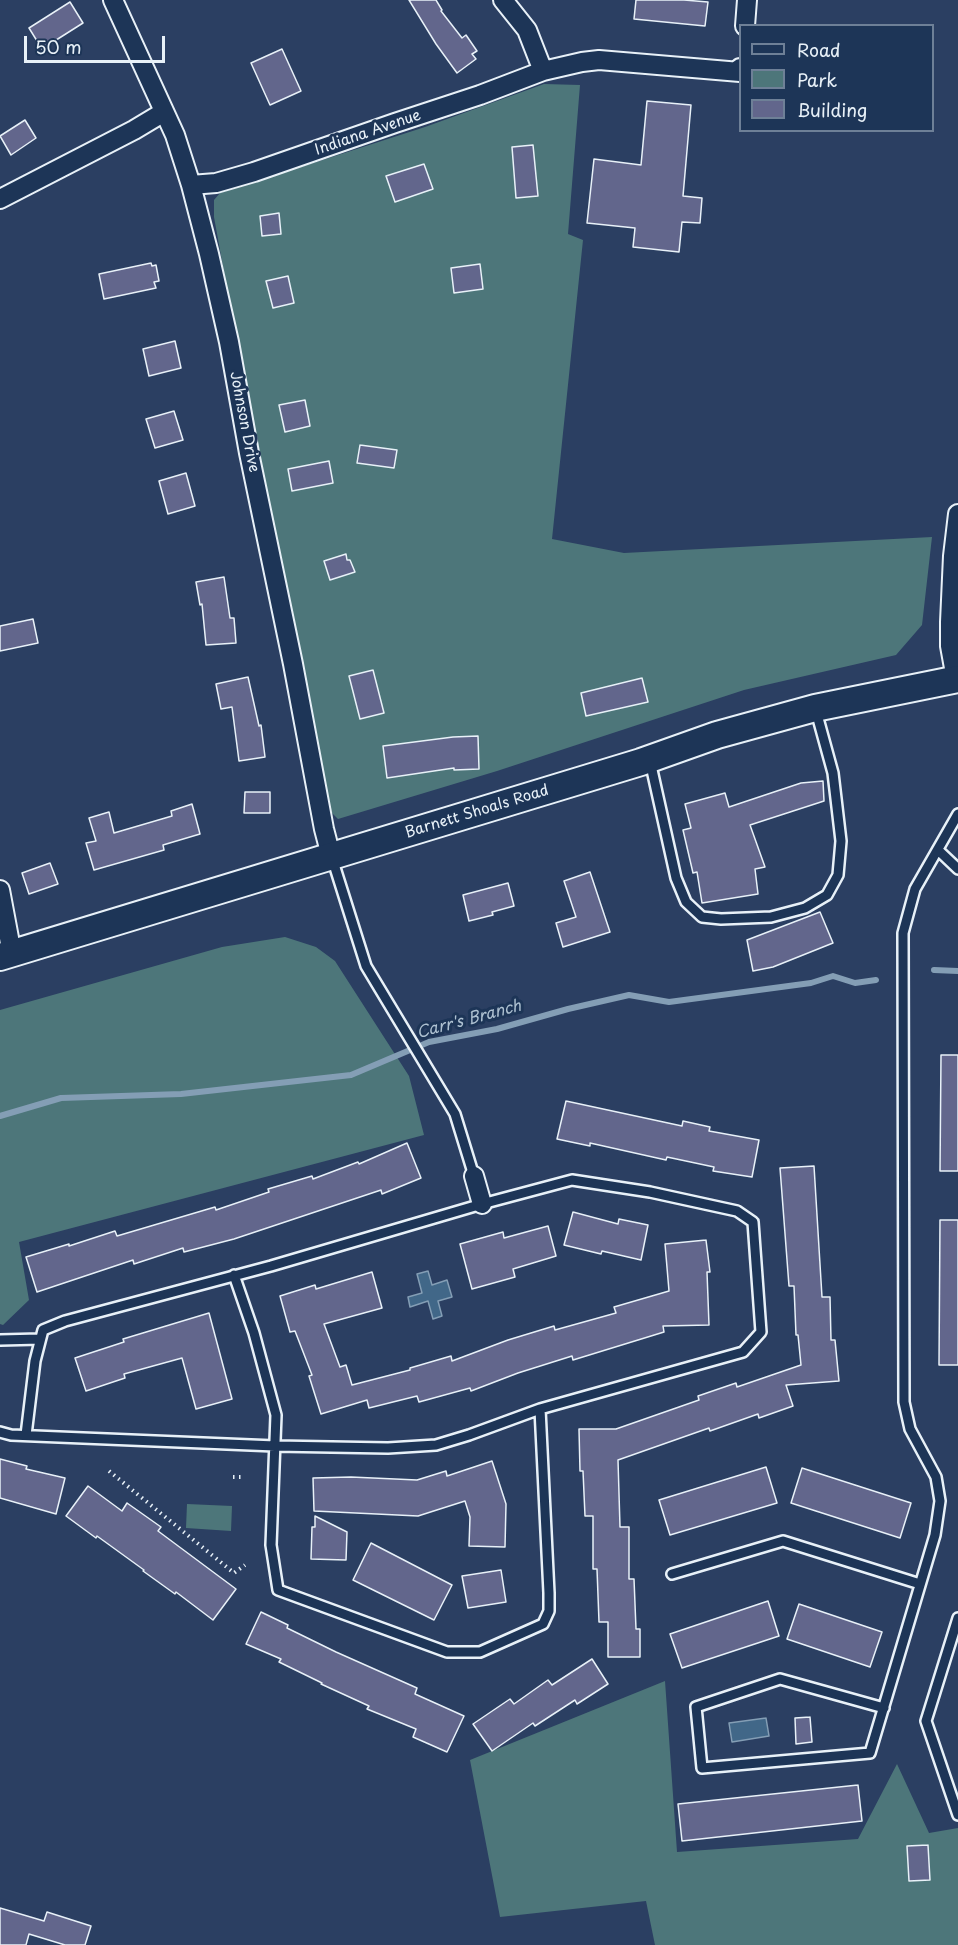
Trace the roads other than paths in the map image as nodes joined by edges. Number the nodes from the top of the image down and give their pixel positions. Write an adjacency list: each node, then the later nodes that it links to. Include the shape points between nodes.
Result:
1 (113, 0): 7 (street, Johnson Drive)
2 (503, 0): 6 (street, via 527,30)
3 (747, 0): 4 (street)
4 (745, 24)
5 (739, 70): 6 (street, Indiana Avenue, via 599,60)
6 (543, 71): 8 (street, Indiana Avenue, via 254,172 216,183)
7 (164, 112): 8 (street, Johnson Drive); 9 (street)
8 (191, 185): 16 (street, Johnson Drive, via 229,342)
9 (0, 199)
10 (958, 513): 11 (street, via 950,622)
11 (957, 681): 12 (main road, Barnett Shoals Road)
12 (815, 708): 13 (main road, Barnett Shoals Road, via 717,735); 13 (lane, via 832,773 841,841 838,875 827,895 805,909 721,919 702,917 686,902 676,878)
13 (650, 759): 16 (main road, Barnett Shoals Road)
14 (958, 814): 15 (lane)
15 (938, 850): 17 (lane); 30 (lane, via 915,889 903,933 904,1402 910,1429 936,1477 940,1501 935,1535)
16 (331, 856): 19 (main road, Barnett Shoals Road); 20 (lane, via 366,966 455,1114)
17 (958, 869)
18 (0, 890): 19 (street)
19 (6, 956)
20 (474, 1176): 21 (street)
21 (482, 1204): 22 (lane); 25 (lane, via 572,1180 738,1211 753,1222 761,1332 743,1352)
22 (234, 1275): 23 (lane, via 65,1322 43,1330); 28 (lane, via 276,1415)
23 (40, 1339): 24 (lane); 27 (lane)
24 (0, 1340)
25 (540, 1409): 28 (lane, via 436,1445); 28 (lane, via 549,1611 543,1624 480,1652 447,1652 278,1590 271,1545)
26 (0, 1432): 27 (lane)
27 (26, 1435): 28 (lane)
28 (275, 1446)
29 (672, 1574): 30 (lane, via 783,1541)
30 (920, 1584): 32 (lane)
31 (958, 1618): 33 (lane, via 926,1721)
32 (884, 1708): 32 (lane, via 780,1679 696,1707 702,1768 870,1753)
33 (958, 1815)

